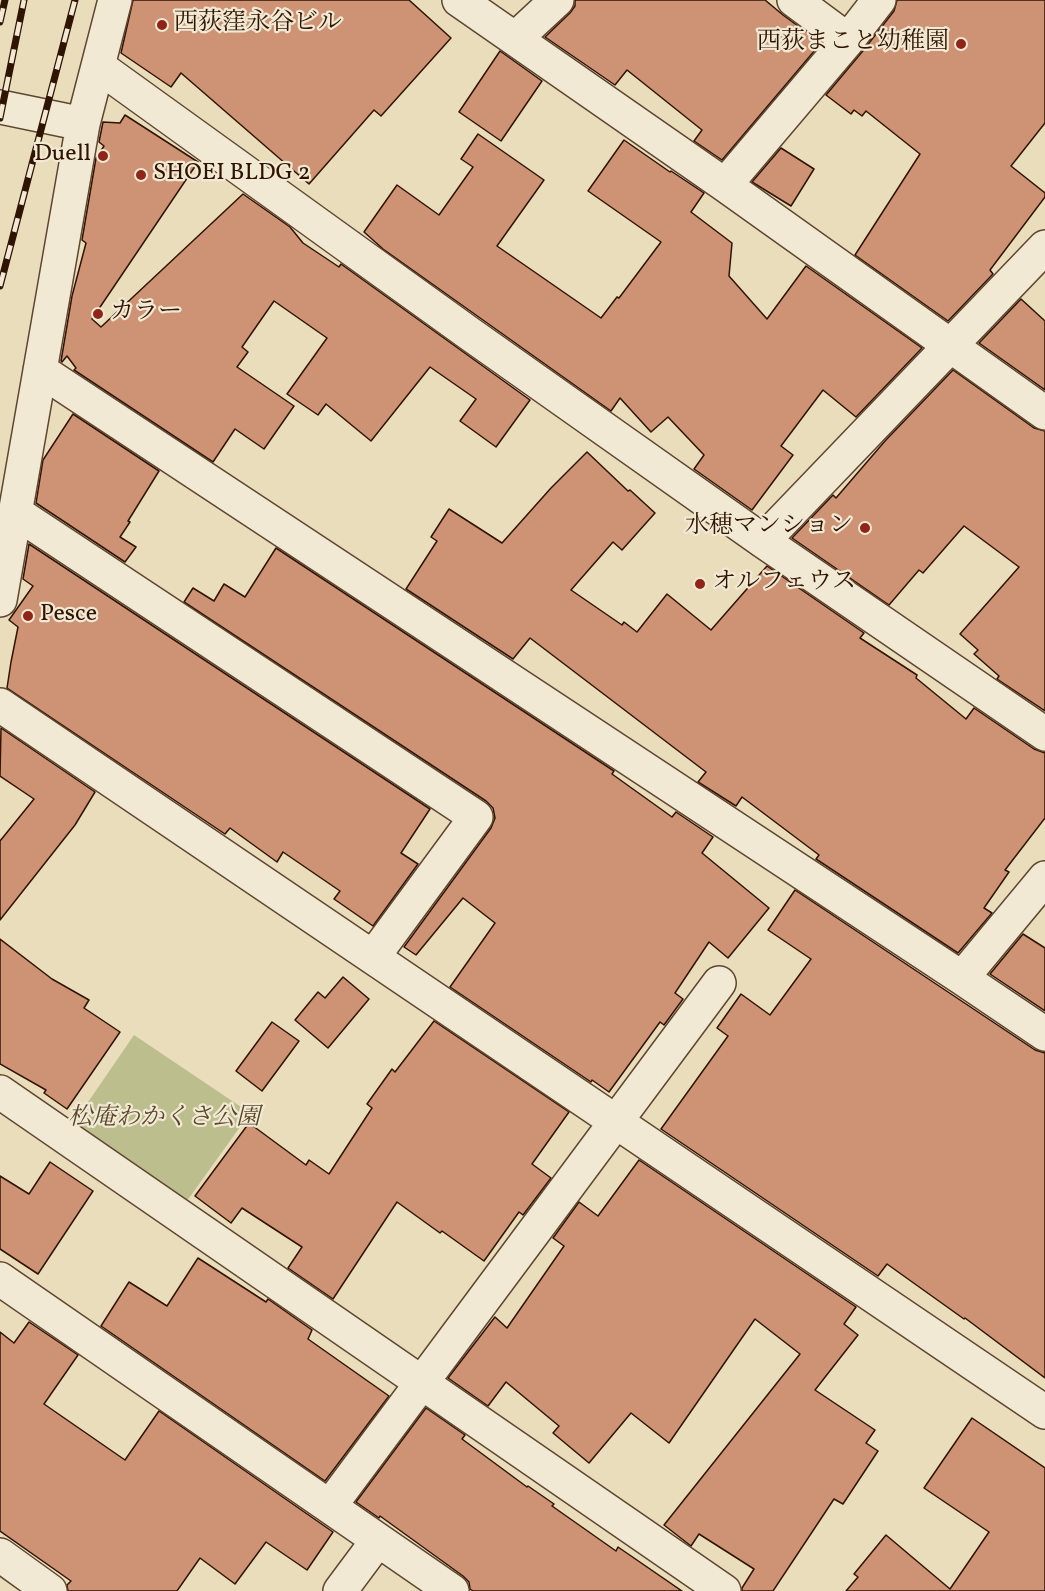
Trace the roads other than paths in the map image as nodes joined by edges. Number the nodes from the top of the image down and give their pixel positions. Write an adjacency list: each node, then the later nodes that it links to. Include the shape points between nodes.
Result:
1 (115, 0): 8 (street)
2 (459, 0): 6 (street)
3 (557, 0): 6 (street)
4 (794, 0): 7 (street)
5 (879, 0): 7 (street)
6 (515, 39): 11 (street)
7 (848, 40): 11 (street)
8 (98, 66): 10 (street); 17 (street)
9 (0, 107): 10 (street)
10 (83, 124): 14 (street)
11 (725, 186): 13 (street)
12 (1045, 247): 13 (street)
13 (951, 346): 15 (street); 17 (street)
14 (40, 370): 16 (street); 23 (street)
15 (1045, 413)
16 (15, 512): 18 (street); 22 (street, via 476,817)
17 (763, 541): 20 (street)
18 (0, 600)
19 (0, 705): 22 (street)
20 (1045, 734)
21 (1045, 878): 23 (street)
22 (373, 957): 27 (street)
23 (962, 978): 25 (street)
24 (719, 983): 27 (street)
25 (1045, 1034)
26 (0, 1092): 29 (street)
27 (616, 1122): 29 (street); 30 (street)
28 (0, 1279): 31 (street)
29 (422, 1383): 31 (street); 37 (street)
30 (1045, 1412)
31 (330, 1506): 32 (street)
32 (378, 1540): 35 (street); 36 (street)
33 (0, 1555): 34 (street)
34 (51, 1591)
35 (340, 1591)
36 (452, 1591)
37 (724, 1591)

